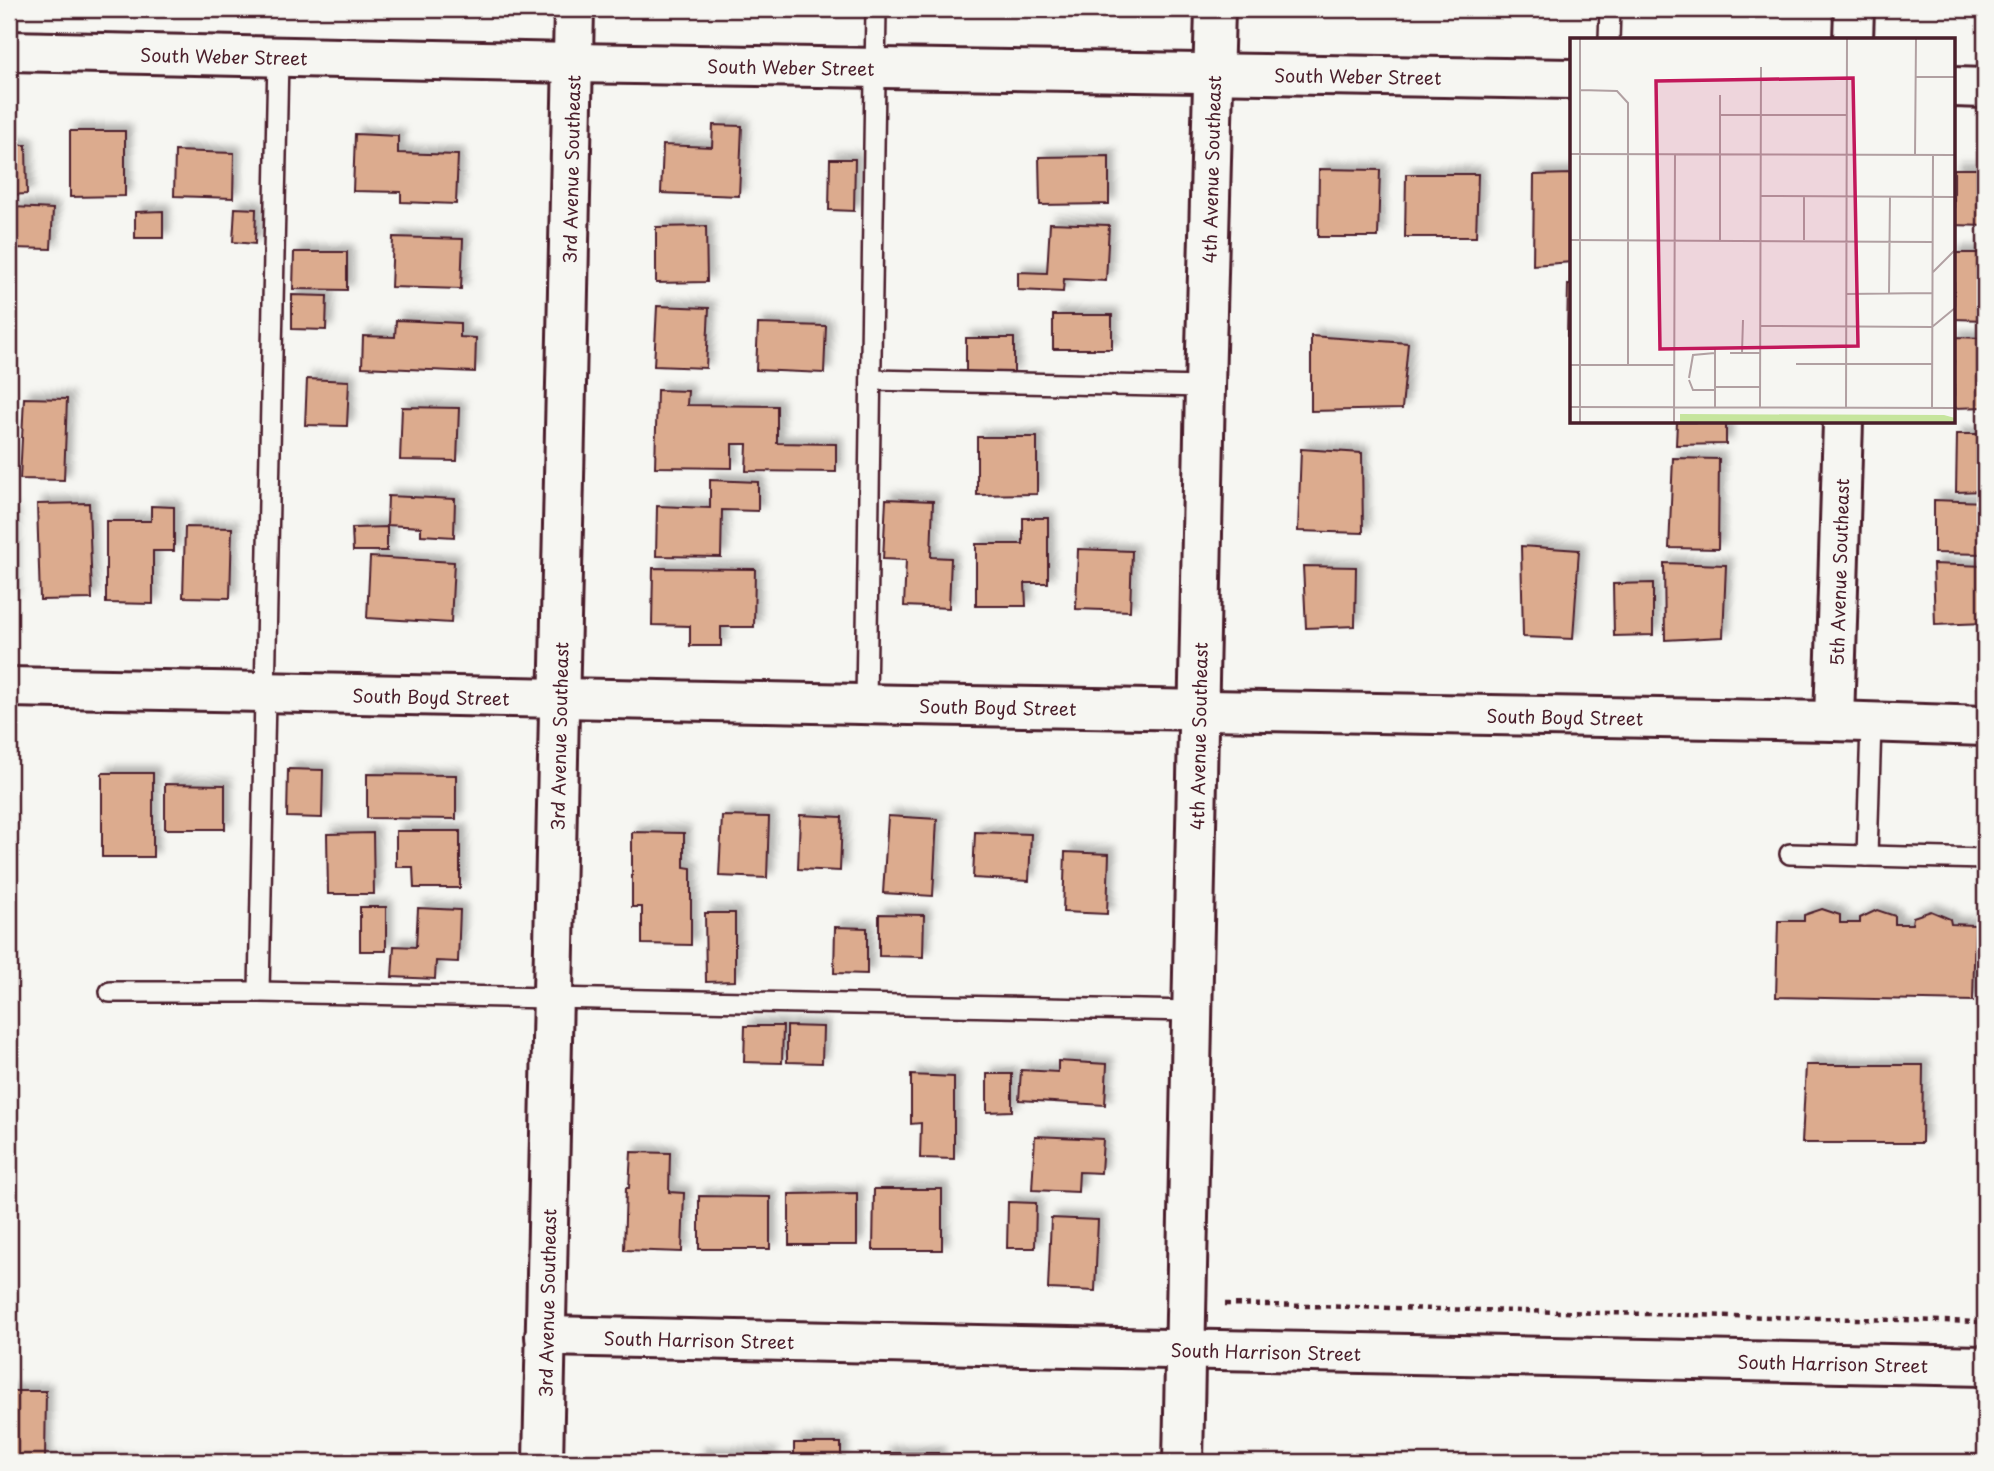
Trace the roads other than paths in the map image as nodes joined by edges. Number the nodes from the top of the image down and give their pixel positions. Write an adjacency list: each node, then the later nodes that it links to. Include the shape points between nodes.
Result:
1 (574, 9): 10 (street, 3rd Avenue Southeast)
2 (876, 9): 11 (lane)
3 (1215, 9): 12 (street, 4th Avenue Southeast)
4 (1610, 9): 6 (lane)
5 (1854, 9): 7 (street)
6 (1609, 38)
7 (1853, 38)
8 (9, 51): 9 (street, South Weber Street)
9 (278, 57): 10 (street, South Weber Street); 20 (lane)
10 (572, 63): 11 (street, South Weber Street); 21 (street, 3rd Avenue Southeast)
11 (874, 66): 12 (street, South Weber Street); 16 (lane)
12 (1214, 72): 13 (street, South Weber Street); 17 (street, 4th Avenue Southeast)
13 (1570, 79)
14 (1955, 88): 15 (street)
15 (1985, 88)
16 (871, 380): 17 (lane); 22 (lane)
17 (1205, 387): 23 (street, 4th Avenue Southeast)
18 (1843, 424): 24 (street, 5th Avenue Southeast)
19 (9, 687): 20 (street, South Boyd Street)
20 (265, 692): 21 (street, South Boyd Street); 30 (lane)
21 (560, 699): 22 (street, South Boyd Street); 31 (street, 3rd Avenue Southeast)
22 (866, 703): 23 (street, South Boyd Street)
23 (1198, 709): 24 (street, South Boyd Street); 32 (street, 4th Avenue Southeast)
24 (1853, 723): 25 (street, South Boyd Street); 27 (lane)
25 (1985, 726)
26 (1790, 854): 27 (lane)
27 (1867, 856): 28 (lane)
28 (1985, 859)
29 (110, 992): 30 (lane)
30 (259, 992): 31 (lane)
31 (552, 998): 32 (lane); 33 (street, 3rd Avenue Southeast)
32 (1192, 1011): 34 (street, 4th Avenue Southeast)
33 (545, 1336): 34 (street, South Harrison Street); 36 (street, 3rd Avenue Southeast)
34 (1185, 1350): 35 (street, South Harrison Street); 37 (street, 4th Avenue Southeast)
35 (1985, 1366)
36 (543, 1462)
37 (1183, 1462)

